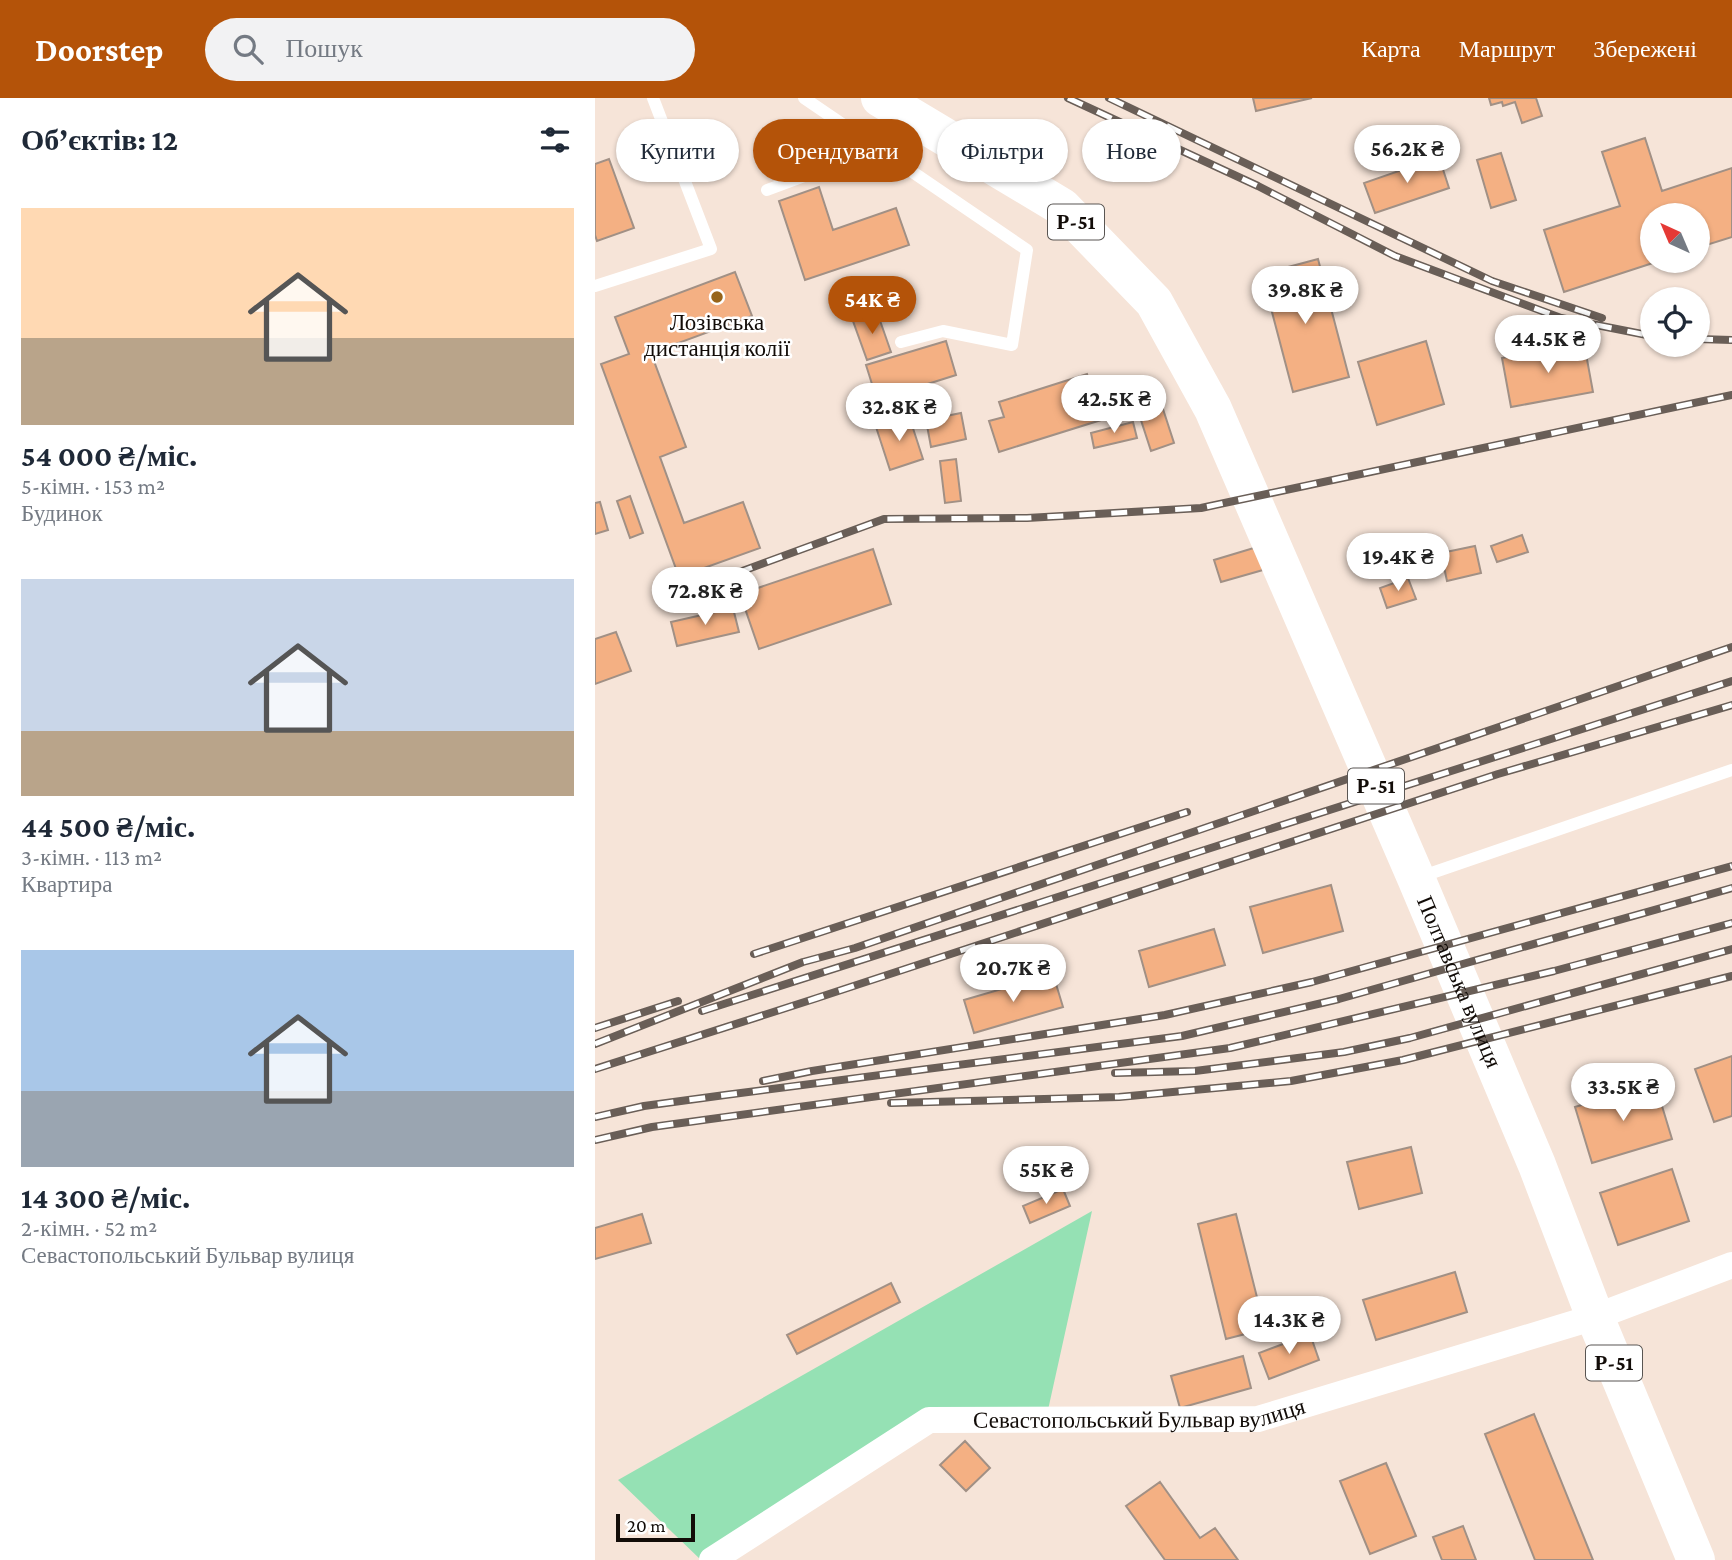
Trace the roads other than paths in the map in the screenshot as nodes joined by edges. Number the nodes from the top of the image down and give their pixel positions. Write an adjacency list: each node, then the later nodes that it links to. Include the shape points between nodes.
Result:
1 (653, 98): 6 (lane, via 711,249)
2 (804, 98): 4 (lane)
3 (880, 98): 9 (main road, Полтавська вулиця / Р-51, via 1062,207 1154,302 1213,408)
4 (832, 118): 5 (lane, via 818,171); 7 (lane, via 1027,250 1011,345 943,331)
5 (767, 190)
6 (595, 286)
7 (901, 342)
8 (1732, 771): 9 (lane)
9 (1416, 878): 11 (main road, Полтавська вулиця / Р-51, via 1537,1165)
10 (1732, 1265): 11 (street, Севастопольський Бульвар вулиця)
11 (1595, 1317): 12 (street, Севастопольський Бульвар вулиця, via 1258,1419 929,1420); 13 (main road, Полтавська вулиця / Р-51)
12 (712, 1560)
13 (1696, 1560)

